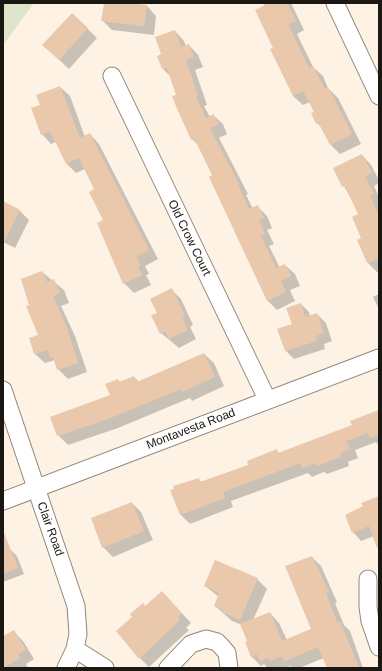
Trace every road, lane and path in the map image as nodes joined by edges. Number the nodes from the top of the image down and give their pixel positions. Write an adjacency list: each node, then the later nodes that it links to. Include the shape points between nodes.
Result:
1 (335, 3): 3 (street)
2 (112, 76): 6 (street, Old Crow Court)
3 (379, 96)
4 (379, 358): 6 (street, Montavesta Road)
5 (3, 390): 7 (street, Clair Road)
6 (267, 399): 7 (street, Montavesta Road)
7 (35, 489): 8 (street, Montavesta Road); 11 (street, Clair Road, via 76,606 78,634)
8 (3, 501)
9 (368, 579): 10 (street, via 370,621)
10 (379, 647)
11 (75, 649): 12 (street, Clair Road); 13 (street)
12 (66, 668)
13 (105, 668)
14 (168, 668): 15 (street, via 191,644 206,639 218,642 227,653)
15 (229, 668)

